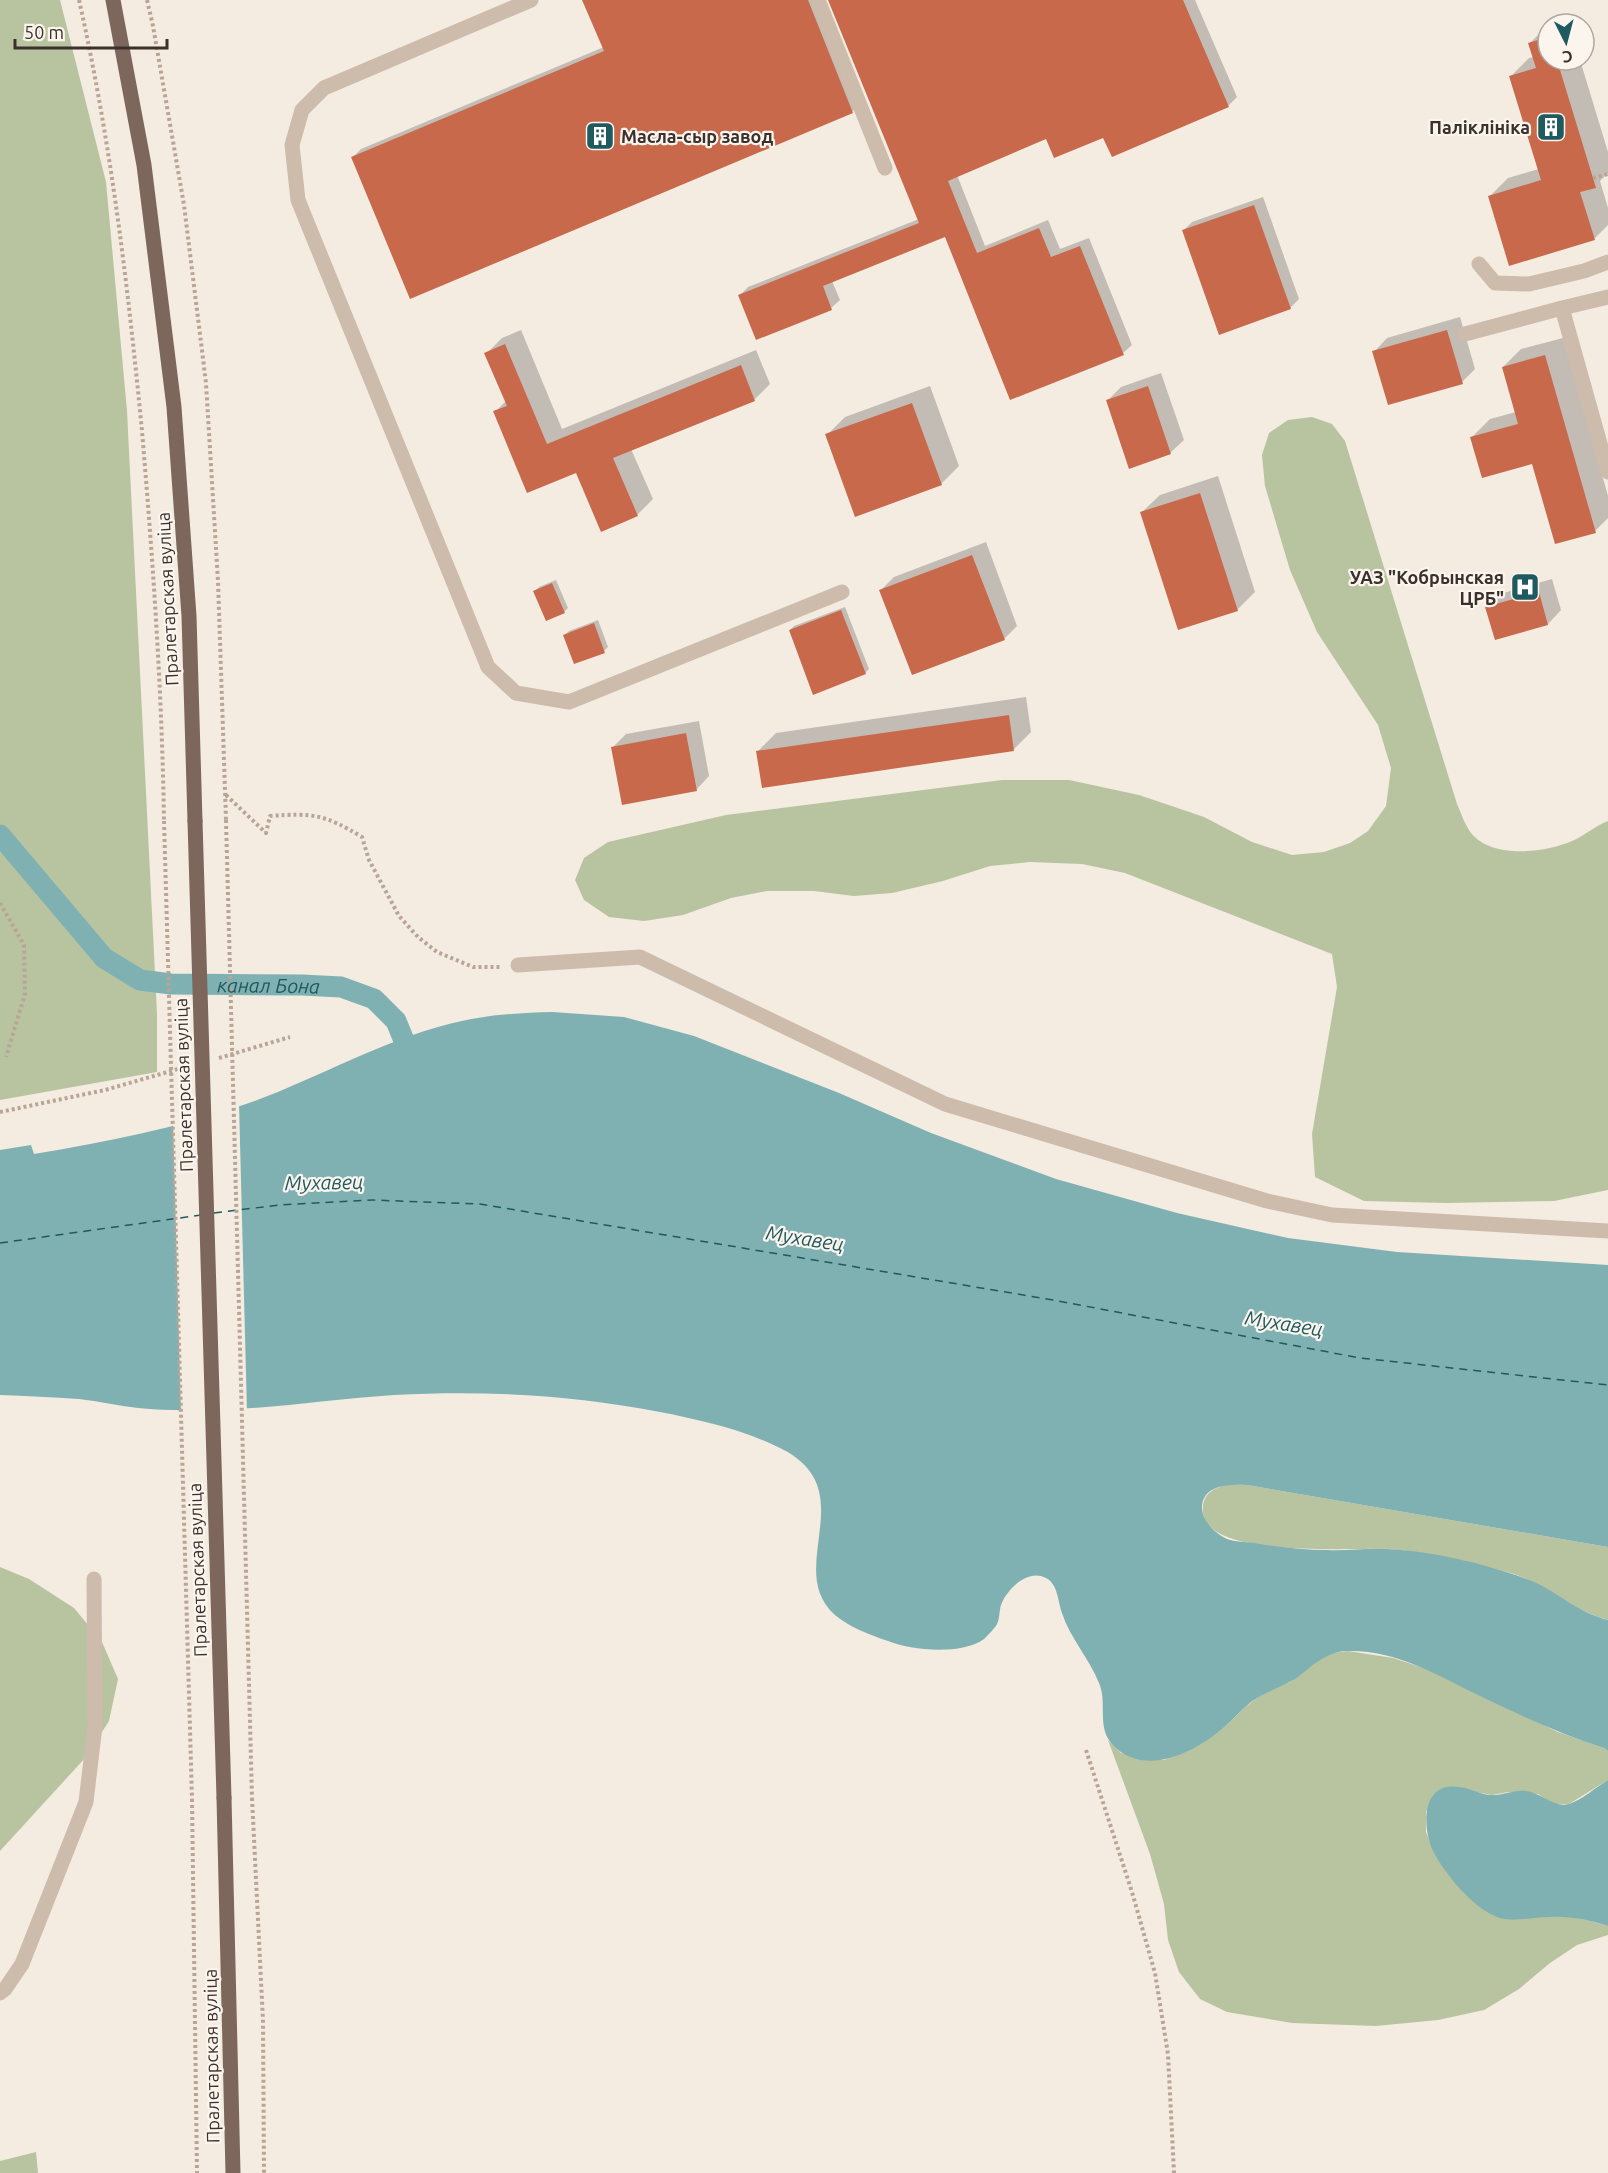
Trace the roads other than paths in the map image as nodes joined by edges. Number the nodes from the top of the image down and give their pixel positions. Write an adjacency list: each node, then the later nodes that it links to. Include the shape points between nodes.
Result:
1 (113, 0): 16 (main road, Пралетарская вуліца, bridge, via 144,165 174,407 189,616)
2 (531, 0): 11 (street, via 324,88 302,110 292,145 298,200 488,667 516,693 569,702)
3 (818, 0): 4 (street)
4 (885, 168)
5 (1608, 262): 6 (street, via 1529,284 1495,283)
6 (1479, 264)
7 (1608, 297): 8 (street)
8 (1562, 308): 9 (street); 10 (street)
9 (1465, 334)
10 (1608, 472)
11 (842, 591)
12 (518, 965): 13 (street, via 640,957 945,1104 1267,1201 1332,1215)
13 (1608, 1231)
14 (94, 1579): 15 (street, via 95,1726 86,1802 22,1964)
15 (0, 1993)
16 (233, 2173)

